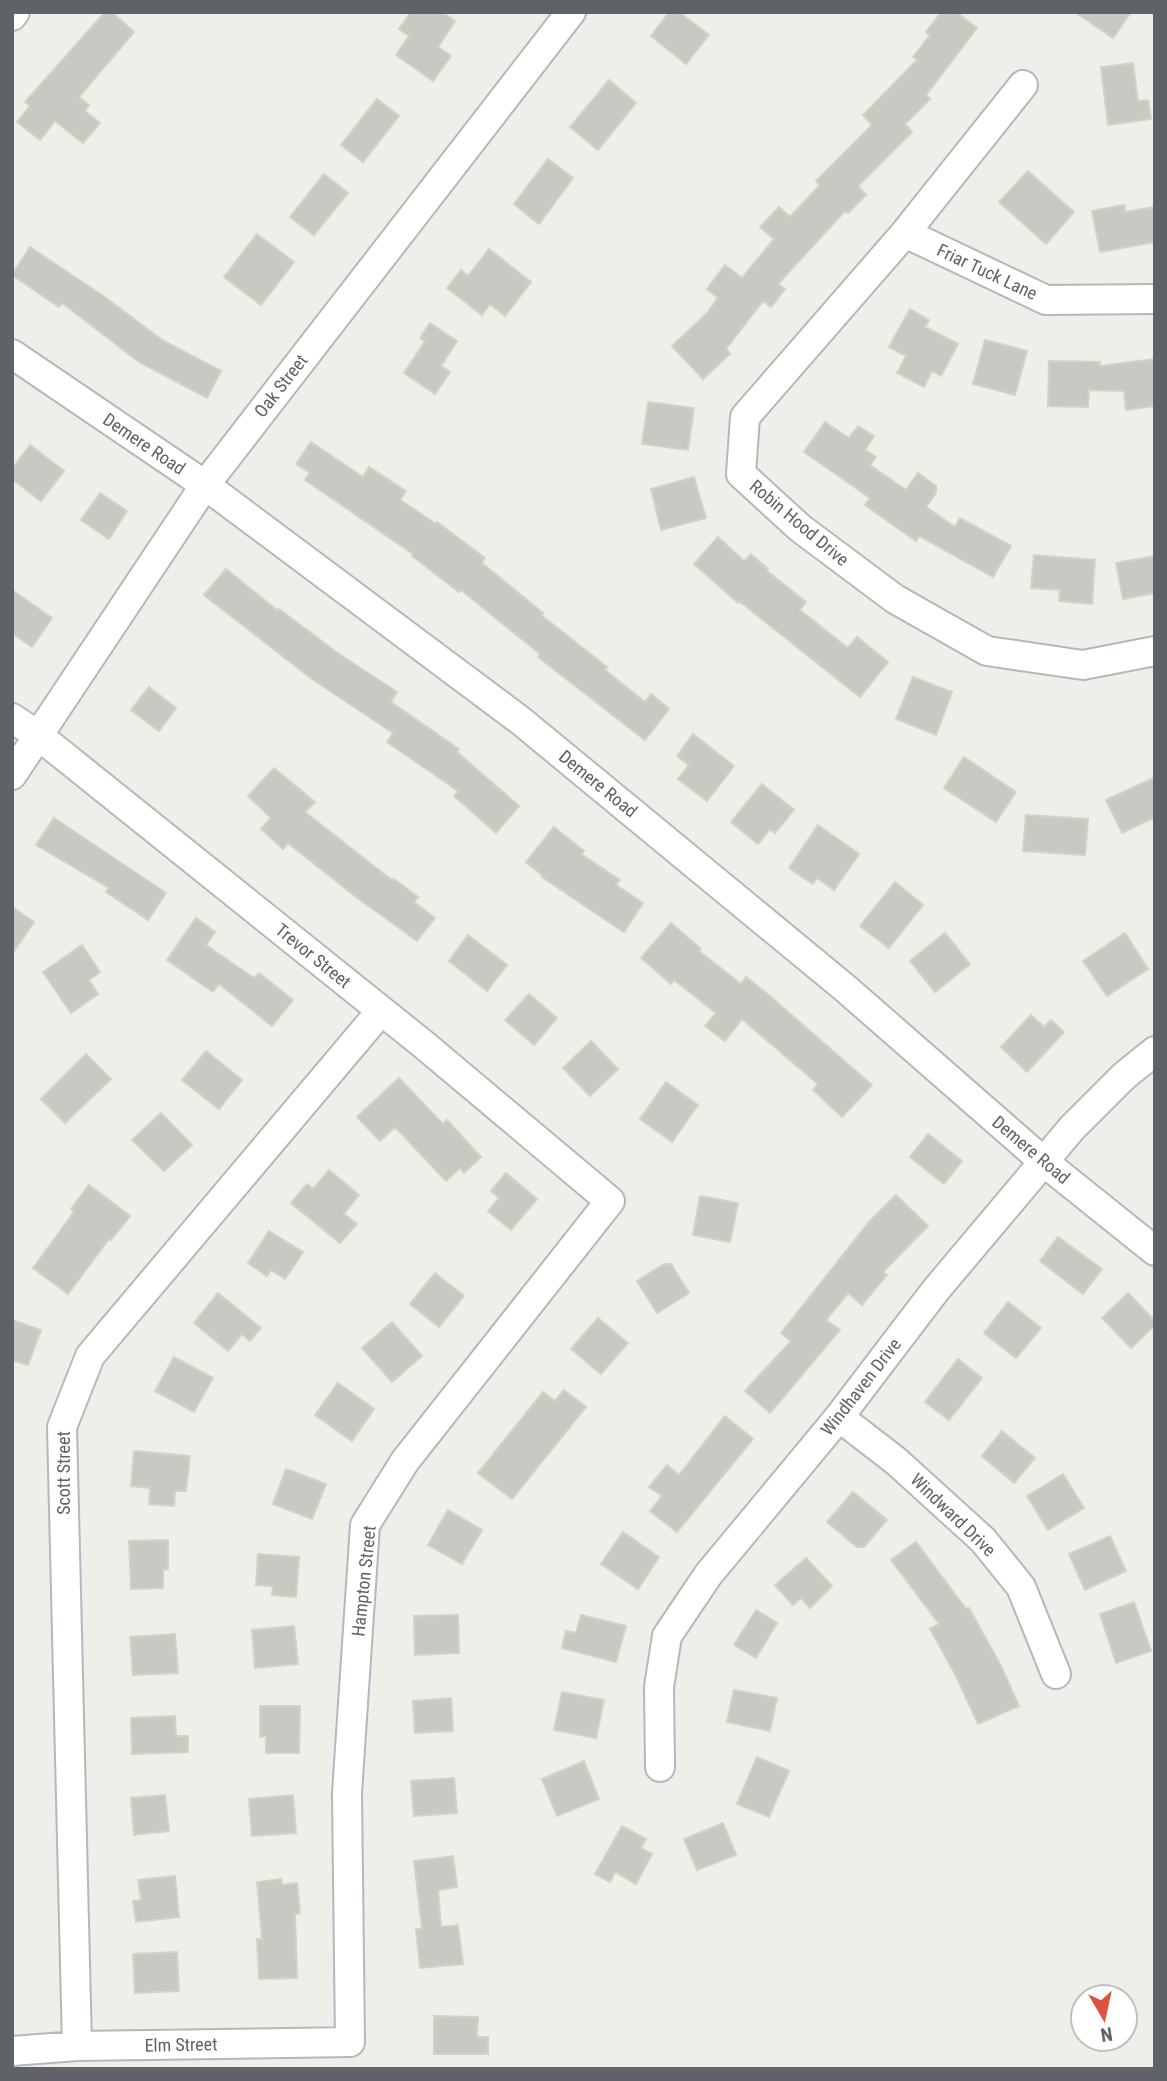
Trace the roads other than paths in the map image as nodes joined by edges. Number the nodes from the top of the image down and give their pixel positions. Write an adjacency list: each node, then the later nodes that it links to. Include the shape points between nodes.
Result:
1 (571, 12): 6 (street, Oak Street)
2 (1023, 85): 3 (street, Robin Hood Drive)
3 (905, 233): 4 (street, Friar Tuck Lane, via 1046,300); 7 (street, Robin Hood Drive, via 745,417 741,474 800,528 895,599 987,651 1083,665)
4 (1155, 299)
5 (12, 354): 6 (street, Demere Road)
6 (205, 485): 9 (street, Oak Street); 13 (street, Demere Road, via 521,721 845,988)
7 (1155, 651)
8 (12, 718): 9 (street, Trevor Street)
9 (39, 736): 10 (street, Oak Street); 11 (street, Trevor Street)
10 (12, 775)
11 (381, 1011): 14 (street, Trevor Street); 20 (street, Scott Street, via 90,1356 62,1427)
12 (1155, 1051): 13 (street, Windhaven Drive, via 1072,1128)
13 (1044, 1163): 15 (street, Demere Road); 16 (street, Windhaven Drive, via 935,1291)
14 (610, 1201): 19 (street, Hampton Street, via 405,1461 365,1525 347,1793)
15 (1155, 1251)
16 (839, 1417): 17 (street, Windward Drive, via 896,1461 983,1540 1021,1587); 18 (street, Windhaven Drive, via 708,1575 667,1636 659,1687)
17 (1056, 1674)
18 (660, 1767)
19 (350, 2042): 20 (street, Elm Street)
20 (77, 2046): 21 (street, Elm Street)
21 (12, 2051)

